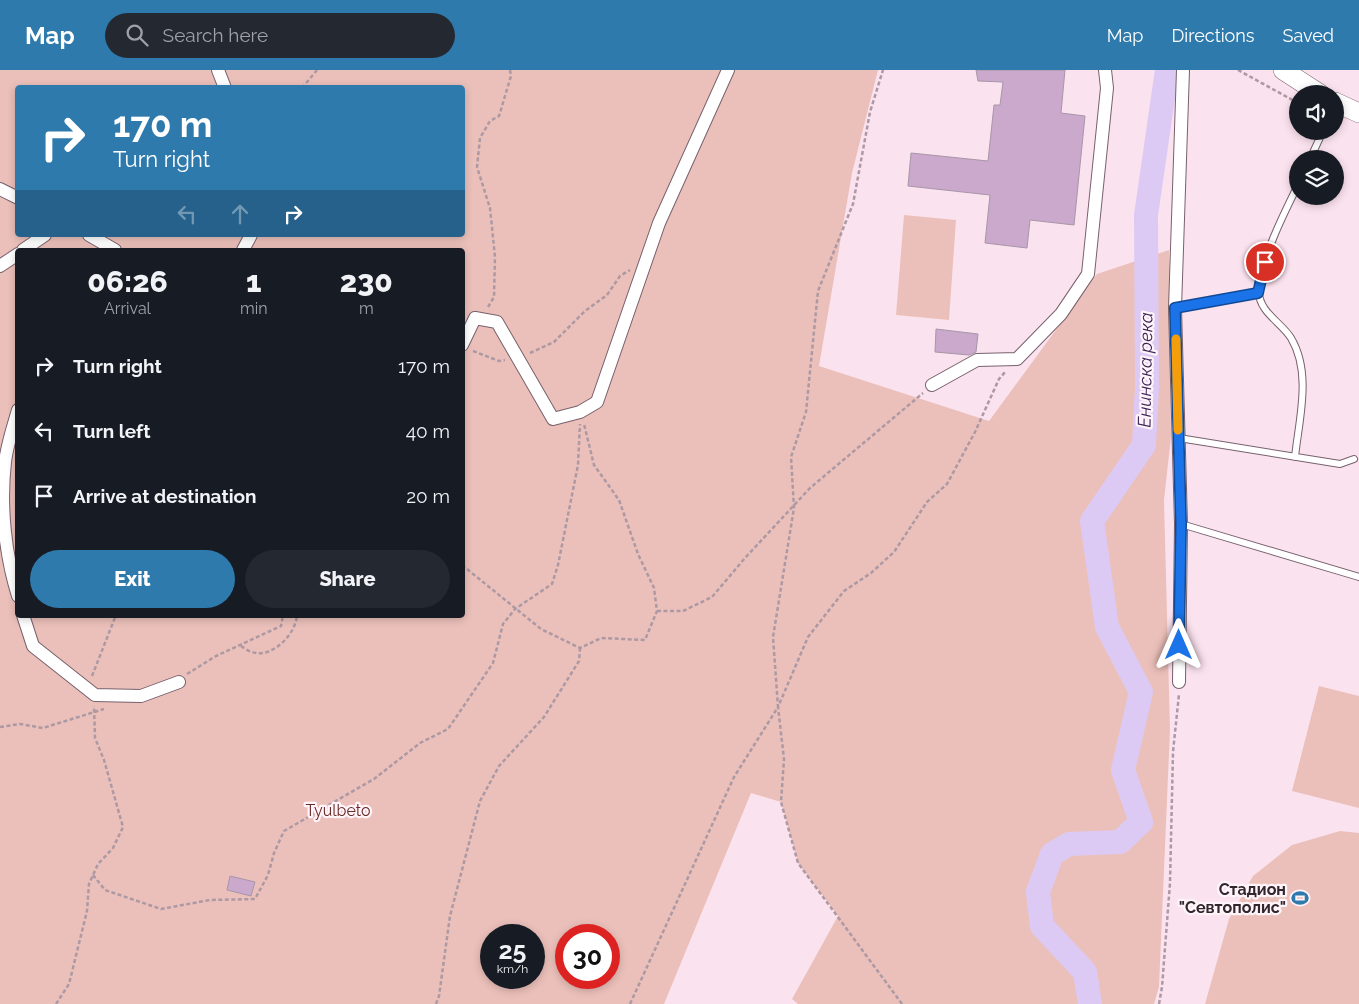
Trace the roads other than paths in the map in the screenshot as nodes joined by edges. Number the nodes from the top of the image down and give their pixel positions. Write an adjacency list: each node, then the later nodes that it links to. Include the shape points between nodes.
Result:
1 (218, 70): 6 (street)
2 (728, 70): 21 (street, via 659,223 597,402 580,412 553,418 497,322 475,318)
3 (1104, 70): 22 (street, via 1107,88 1088,274 1061,314 1017,359 977,360)
4 (1183, 70): 20 (street)
5 (1283, 70): 7 (main road)
6 (224, 85)
7 (1306, 85)
8 (1344, 107): 9 (main road)
9 (1359, 113)
10 (0, 189): 11 (street)
11 (15, 196)
12 (1289, 205): 19 (lane, via 1265,262)
13 (42, 237): 15 (street)
14 (92, 237): 16 (street)
15 (26, 248)
16 (112, 248)
17 (15, 256): 18 (street)
18 (0, 266)
19 (1258, 293): 20 (lane); 25 (lane, via 1269,314 1291,337 1301,363 1303,388)
20 (1175, 308): 24 (street)
21 (467, 347)
22 (932, 385)
23 (15, 422): 29 (street, via 5,461 4,504 9,568)
24 (1179, 438): 25 (lane); 27 (street)
25 (1295, 457): 26 (lane, via 1340,464)
26 (1354, 460)
27 (1181, 524): 28 (lane); 32 (street)
28 (1359, 577)
29 (15, 587)
30 (24, 618): 31 (street, via 33,646 91,692 141,696)
31 (179, 682)
32 (1179, 682)

